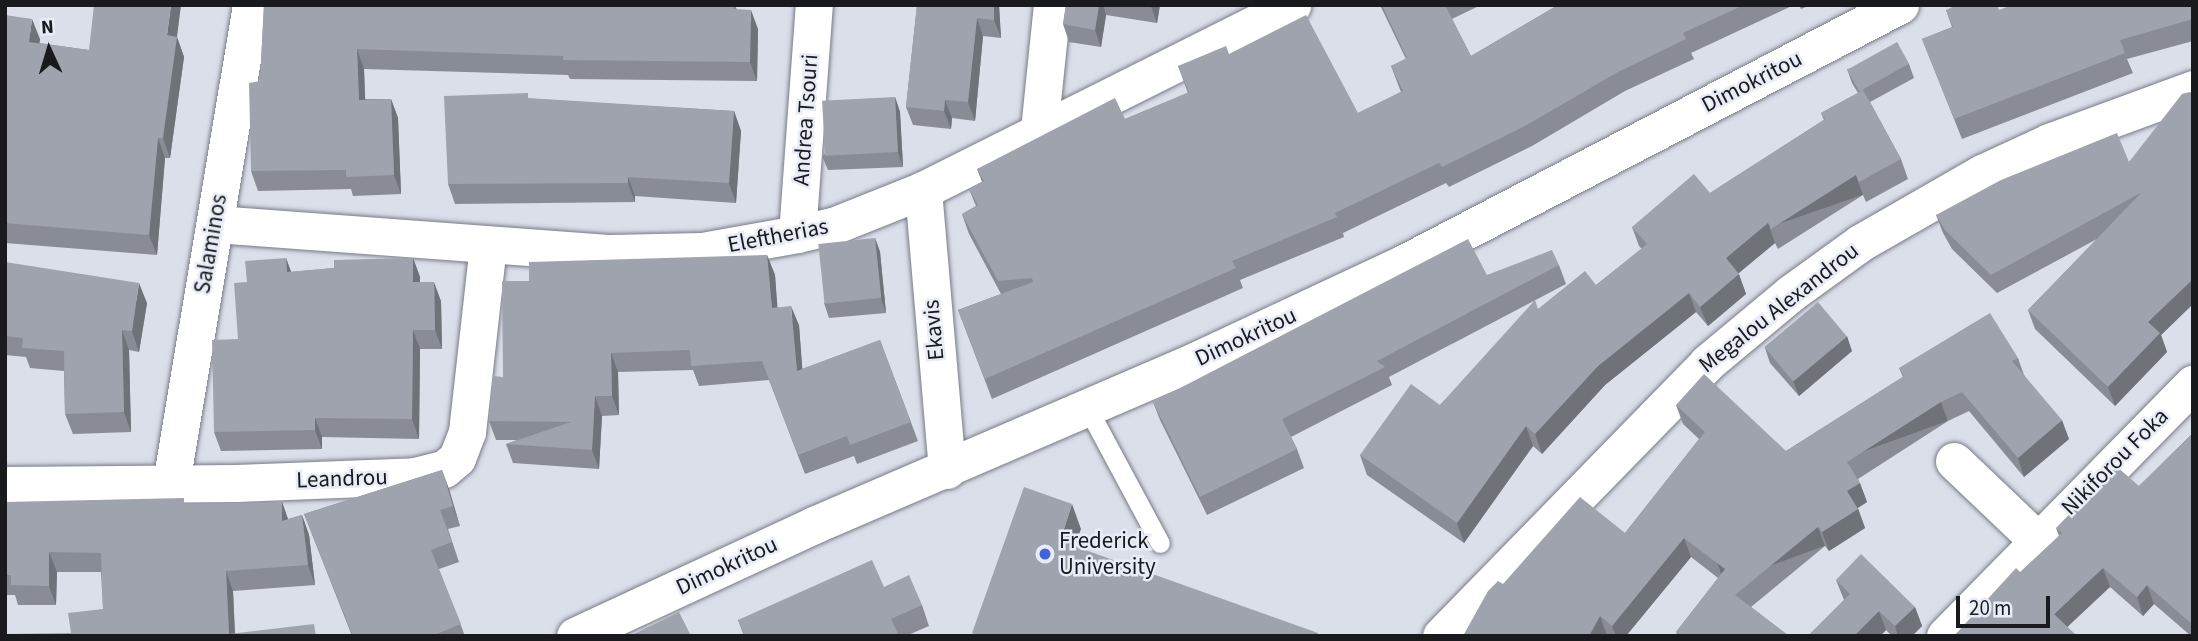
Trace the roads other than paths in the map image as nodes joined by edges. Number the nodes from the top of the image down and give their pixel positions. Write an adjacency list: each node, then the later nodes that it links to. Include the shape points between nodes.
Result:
1 (251, 5): 9 (street, Salaminos)
2 (814, 5): 10 (street, Andrea Tsouri)
3 (1052, 5): 7 (street)
4 (1292, 5): 7 (street, Eleftherias)
5 (1900, 5): 13 (street, Dimokritou, via 1406,262)
6 (2193, 89): 21 (street, Megalou Alexandrou, via 2049,142 1982,173 1906,215 1801,286 1707,363)
7 (1039, 130): 8 (street, Eleftherias)
8 (923, 190): 10 (street, Eleftherias, via 833,226); 15 (street, Ekavis)
9 (215, 224): 11 (street, Eleftherias); 16 (street, Salaminos)
10 (797, 234): 11 (street, Eleftherias, via 713,249 655,253)
11 (488, 246): 16 (street, Leandrou, via 467,432 457,458 444,469 415,476)
12 (2193, 384): 18 (street, Nikiforou Foka)
13 (1088, 409): 15 (street, Dimokritou); 19 (lane)
14 (1954, 461): 18 (street)
15 (947, 470): 20 (street, Dimokritou, via 814,525)
16 (171, 483): 17 (street, Leandrou)
17 (5, 485)
18 (2038, 541): 22 (street, Nikiforou Foka)
19 (1160, 543)
20 (575, 636)
21 (1441, 636)
22 (1945, 636)

